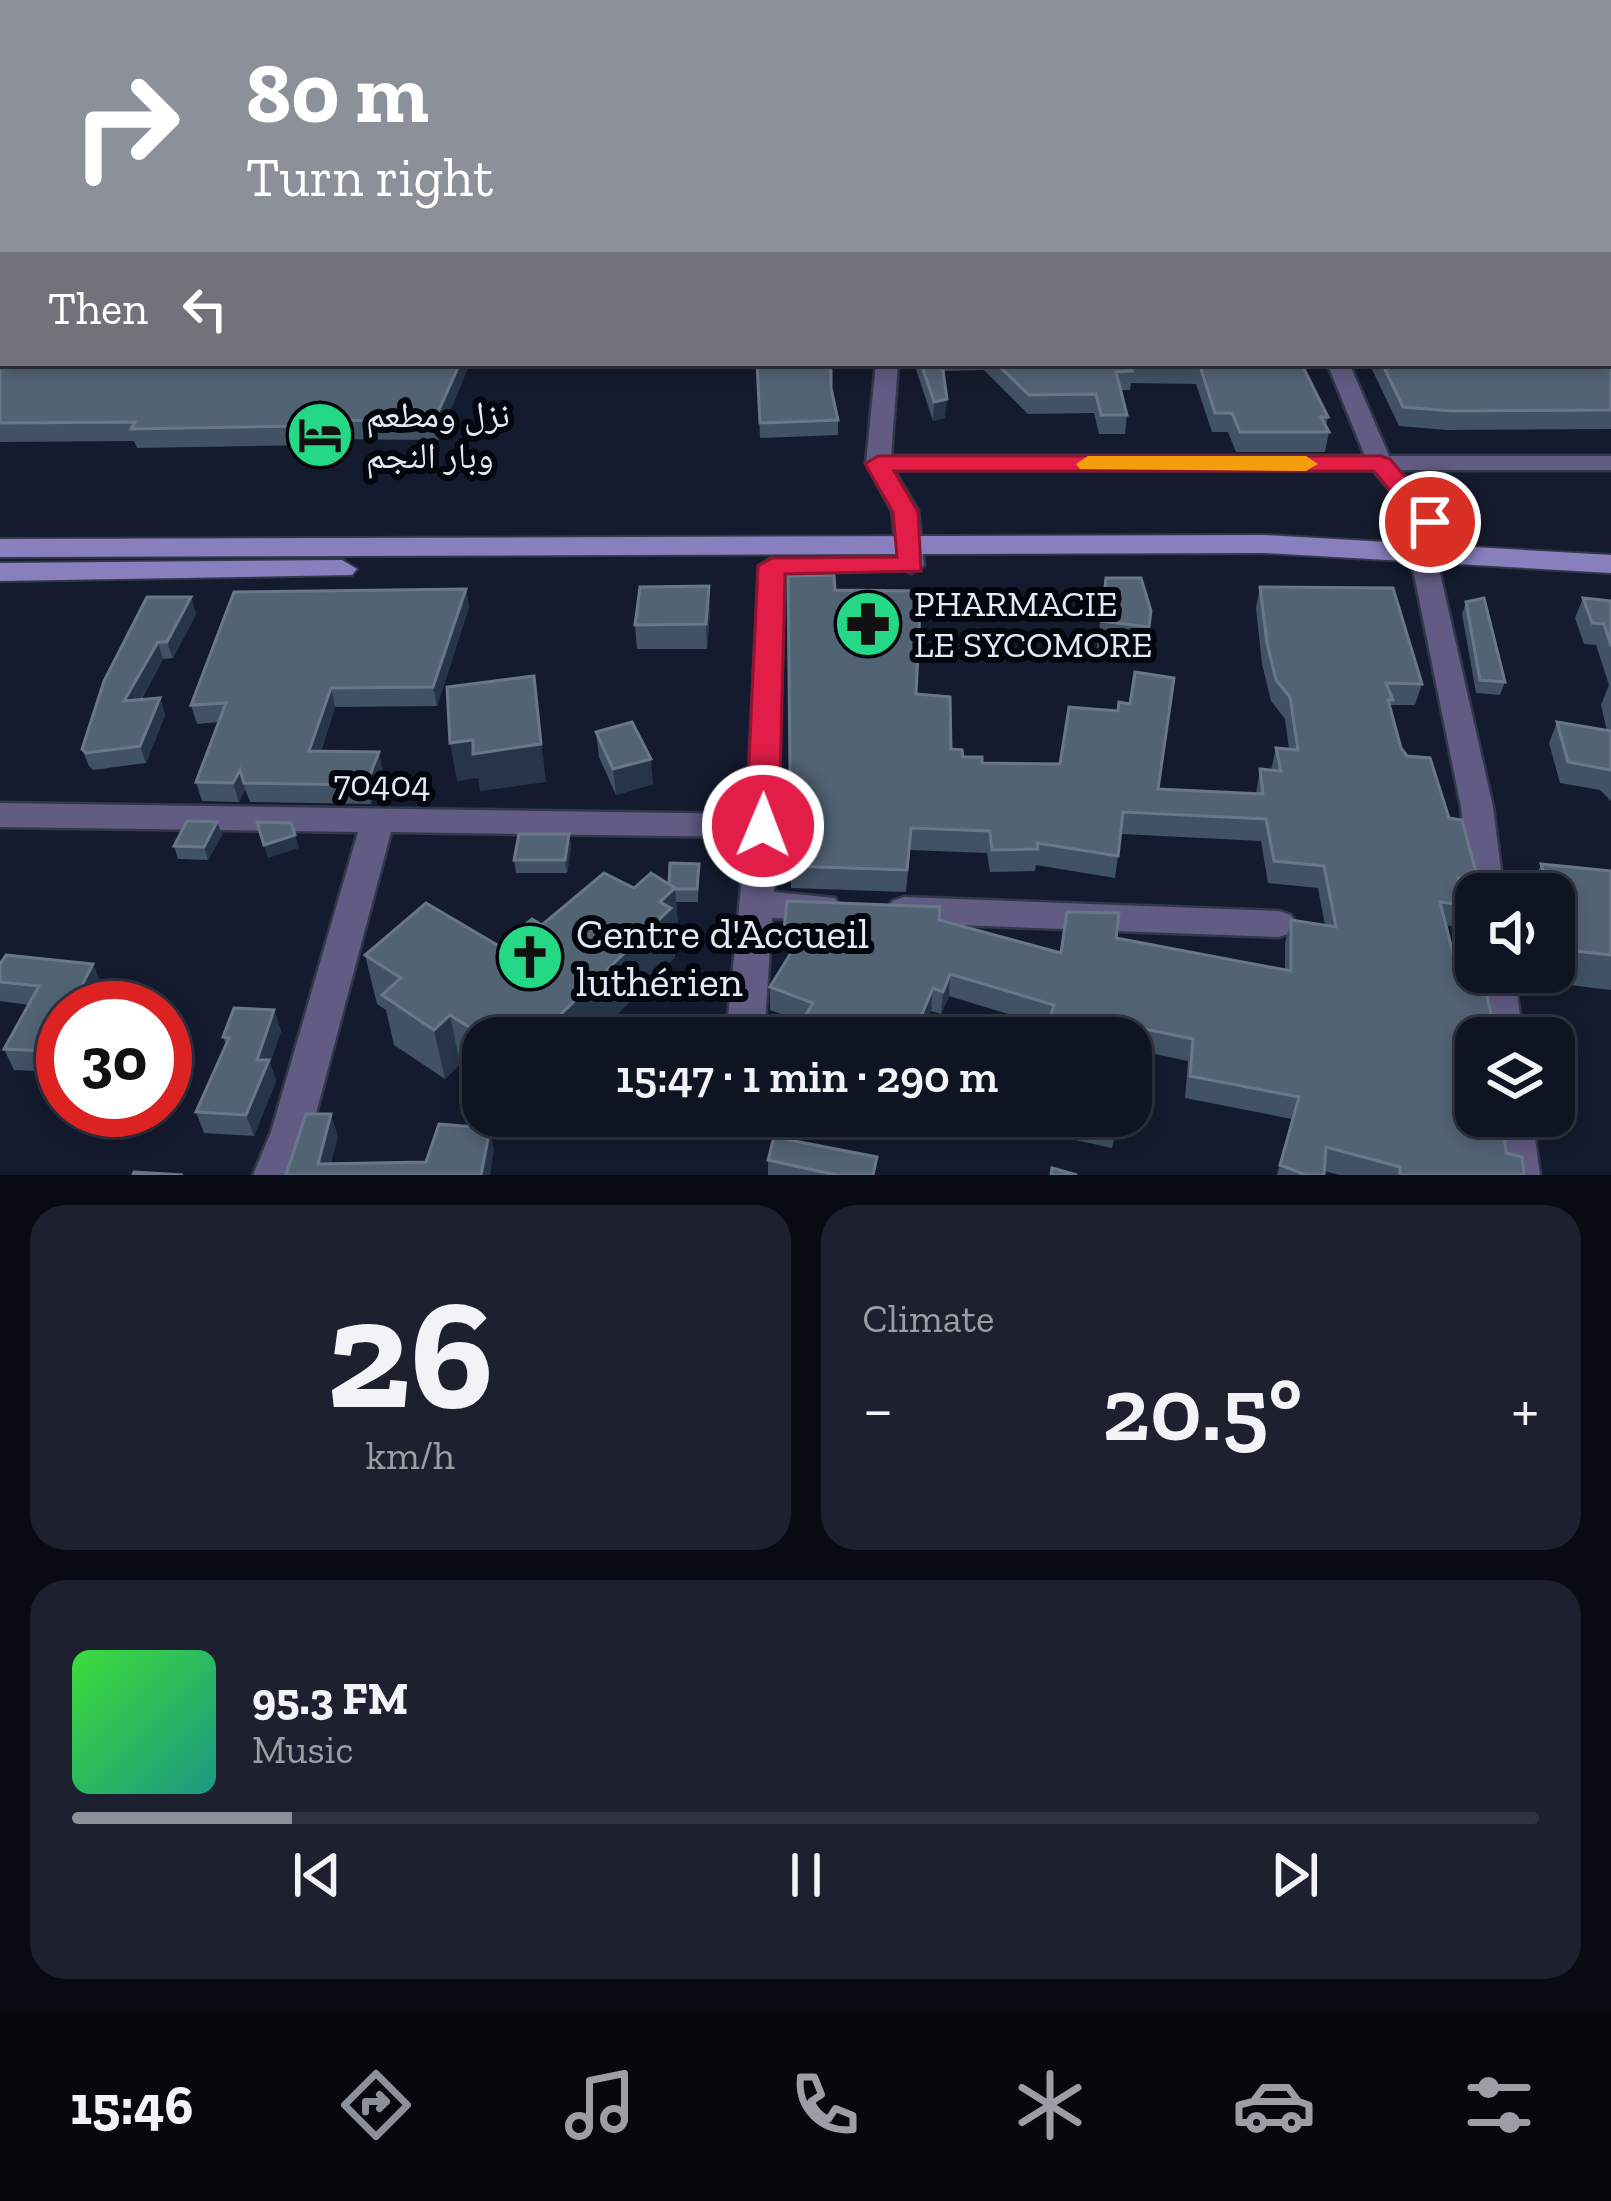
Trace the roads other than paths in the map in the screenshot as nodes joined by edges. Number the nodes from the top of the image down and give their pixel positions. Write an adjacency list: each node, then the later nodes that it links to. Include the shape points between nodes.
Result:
1 (887, 366): 4 (street)
2 (1339, 366): 5 (street)
3 (1611, 463): 5 (street)
4 (878, 464): 5 (street); 8 (street, via 905,512)
5 (1381, 464): 7 (street)
6 (0, 548): 8 (main road)
7 (1454, 551): 8 (main road, via 1264,544); 9 (main road)
8 (910, 555): 10 (main road); 11 (main road)
9 (1611, 564)
10 (772, 566): 12 (main road); 16 (street)
11 (1426, 569): 13 (main road); 17 (street)
12 (0, 572)
13 (1611, 580)
14 (0, 815): 15 (street, 70404)
15 (376, 823): 16 (street, 70404); 22 (street)
16 (763, 826): 18 (street)
17 (1485, 873)
18 (756, 904): 19 (street); 20 (street)
19 (1280, 924)
20 (747, 1017)
21 (1515, 1137): 23 (street)
22 (273, 1175)
23 (1520, 1175)

